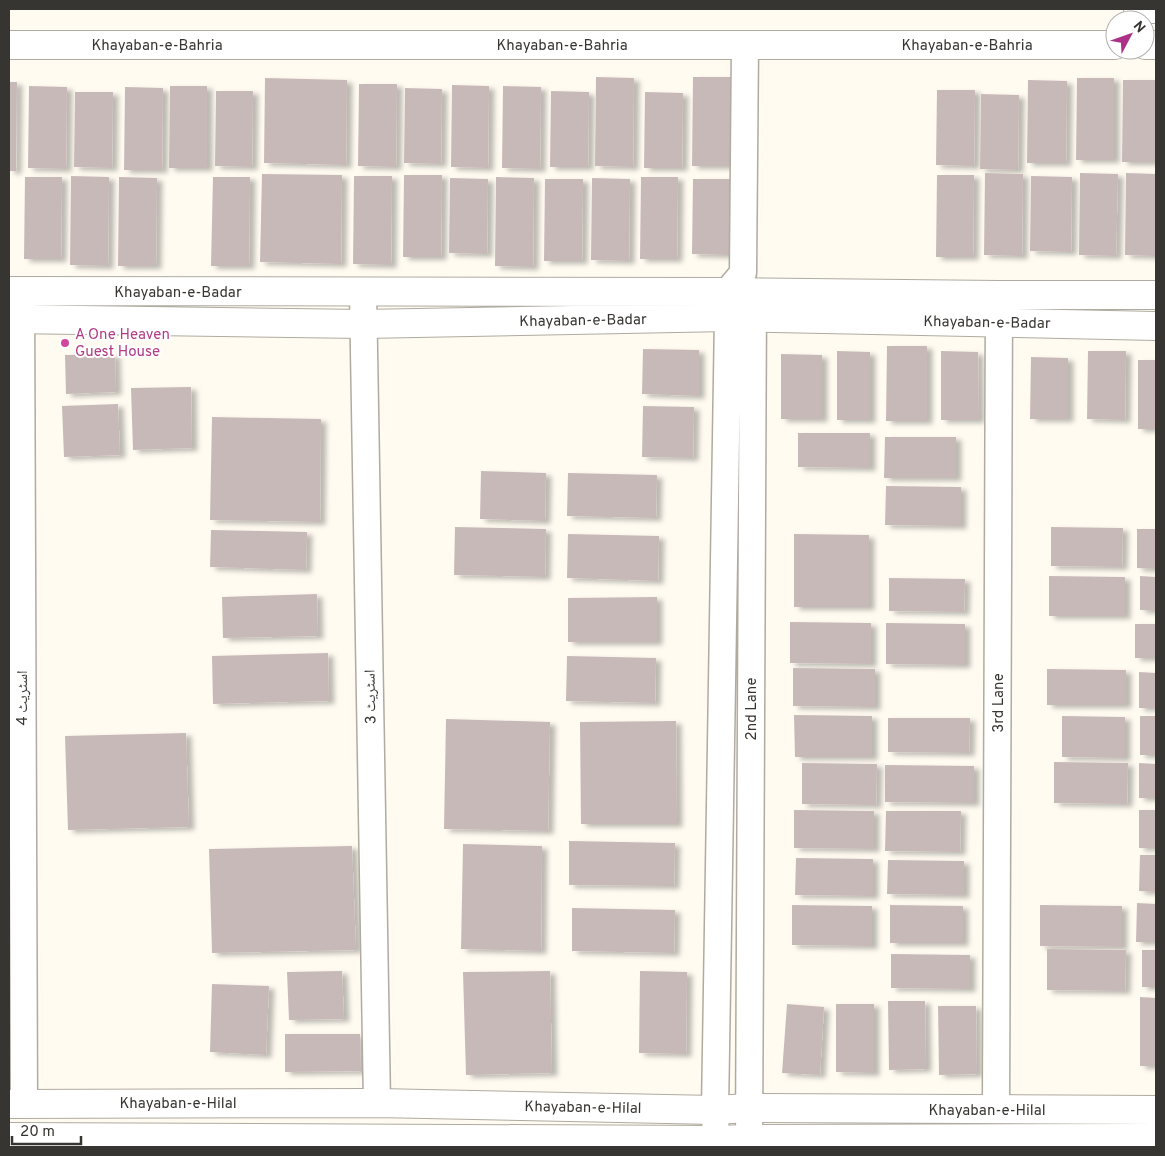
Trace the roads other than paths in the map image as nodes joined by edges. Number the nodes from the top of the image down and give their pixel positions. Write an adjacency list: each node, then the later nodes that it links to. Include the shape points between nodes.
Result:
1 (1138, 9): 2 (main road)
2 (1156, 9)
3 (1105, 44): 5 (main road, Khayaban-e-Bahria)
4 (9, 45): 5 (main road, Khayaban-e-Bahria)
5 (745, 45): 10 (street)
6 (15, 292): 7 (main road, Khayaban-e-Badar); 11 (street, اسٹریٹ 4)
7 (363, 292): 10 (main road, Khayaban-e-Badar); 13 (street, اسٹریٹ 3)
8 (1156, 295): 9 (main road, Khayaban-e-Badar)
9 (999, 296): 10 (main road, Khayaban-e-Badar); 12 (street, 3rd Lane)
10 (741, 299): 12 (main road, Khayaban-e-Badar); 13 (main road, Khayaban-e-Badar); 18 (street, 2nd Lane); 19 (street)
11 (14, 319): 13 (main road, Khayaban-e-Badar); 17 (street, اسٹریٹ 4)
12 (1000, 322): 14 (main road, Khayaban-e-Badar); 20 (street, 3rd Lane)
13 (363, 324): 16 (street, اسٹریٹ 3)
14 (1156, 326)
15 (65, 1103): 16 (main road, Khayaban-e-Hilal); 17 (main road, Khayaban-e-Hilal); 23 (main road)
16 (377, 1103): 19 (main road, Khayaban-e-Hilal)
17 (16, 1104)
18 (750, 1108): 19 (main road, Khayaban-e-Hilal); 20 (main road, Khayaban-e-Hilal); 25 (street, 2nd Lane)
19 (715, 1110): 26 (street)
20 (996, 1110): 21 (main road, Khayaban-e-Hilal)
21 (1156, 1110)
22 (9, 1137): 23 (main road)
23 (64, 1137): 26 (main road)
24 (1156, 1138): 25 (main road)
25 (749, 1143): 26 (main road)
26 (716, 1144)

